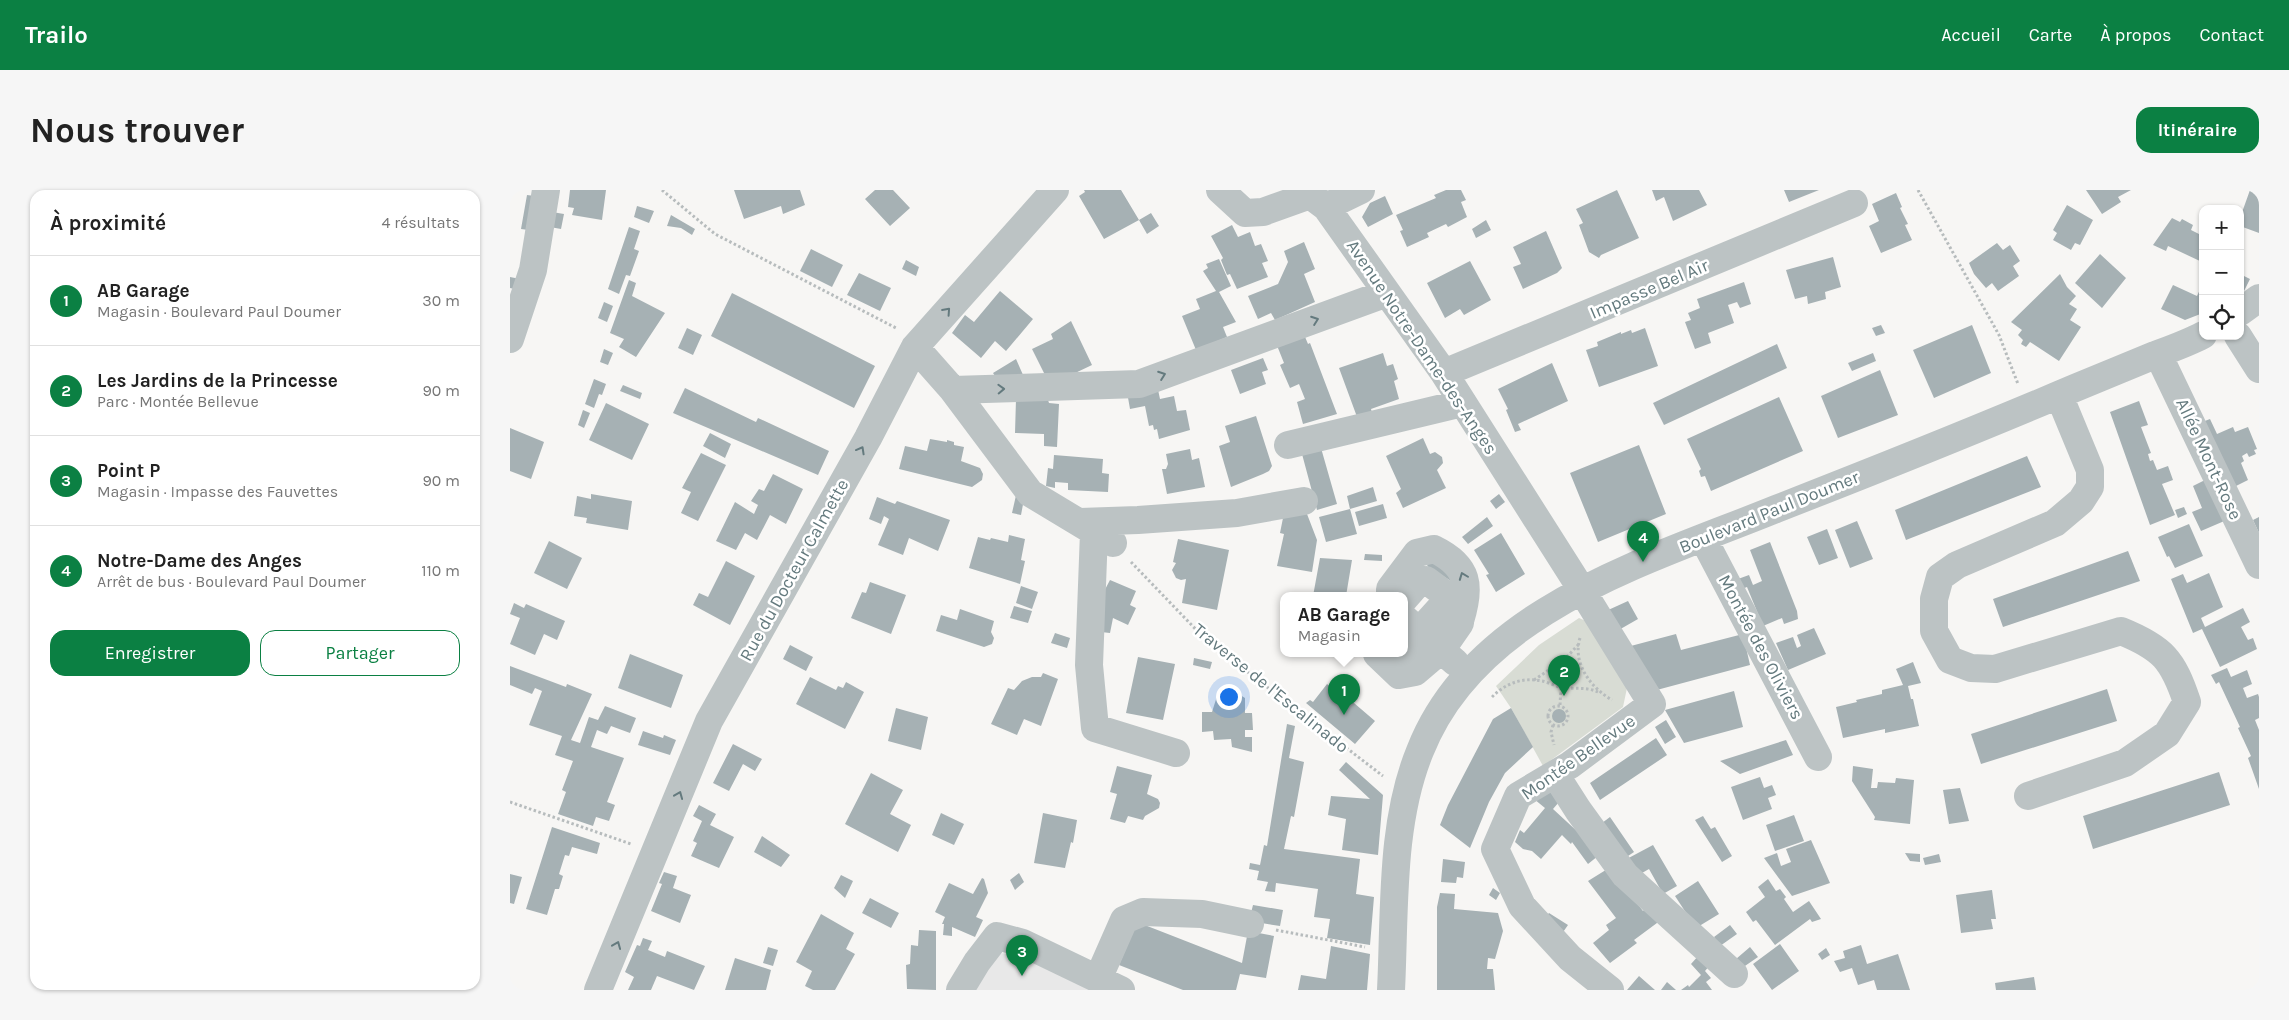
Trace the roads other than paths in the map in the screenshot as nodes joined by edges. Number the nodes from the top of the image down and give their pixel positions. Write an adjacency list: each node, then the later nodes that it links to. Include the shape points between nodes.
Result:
1 (546, 190): 11 (street, via 533,270)
2 (1055, 190): 13 (street, Rue du Docteur Calmette, one-way to 2)
3 (1220, 190): 6 (street, Avenue Notre-Dame-des-Anges, via 1245,213 1263,212 1310,195)
4 (1361, 190): 6 (street)
5 (1854, 203): 16 (street, Impasse Bel Air)
6 (1326, 207): 7 (street, Avenue Notre-Dame-des-Anges)
7 (1387, 293): 16 (street, Avenue Notre-Dame-des-Anges); 17 (street, one-way to 7, via 1139,384)
8 (2259, 298): 9 (street)
9 (2244, 309)
10 (2199, 337): 14 (street, Boulevard Paul Doumer)
11 (510, 339)
12 (2241, 340): 15 (street)
13 (918, 344): 17 (street); 40 (street, Rue du Docteur Calmette, one-way to 13, via 709,720)
14 (2158, 354): 18 (street, Boulevard Paul Doumer); 24 (street, Allée Mont-Rose)
15 (2259, 369)
16 (1444, 373): 19 (street, Avenue Notre-Dame-des-Anges)
17 (953, 390): 22 (street, via 1030,493)
18 (2059, 395): 23 (street, Boulevard Paul Doumer); 36 (street, via 2090,470 2090,487 2081,502 2055,522 1956,565 1940,577 1934,599 1934,631 1950,660 1971,668 1996,669 2121,631 2160,651 2178,674 2187,702 2167,734 2125,763)
19 (1463, 403): 20 (street); 25 (street, Avenue Notre-Dame-des-Anges)
20 (1288, 445)
21 (1304, 501): 22 (street)
22 (1096, 533): 33 (street, via 1089,665 1096,728)
23 (1703, 538): 25 (street, Boulevard Paul Doumer, via 1610,576); 34 (street, Montée des Oliviers)
24 (2259, 565)
25 (1582, 591): 32 (street, Boulevard Paul Doumer, via 1524,626); 35 (street, Montée Bellevue, via 1652,704)
26 (1390, 592): 28 (street, one-way to 26, via 1467,601 1464,573 1451,557 1434,549 1417,553)
27 (1408, 595): 28 (street, via 1426,580)
28 (1451, 604): 29 (street, via 1432,594 1412,614); 30 (street)
29 (1408, 626)
30 (1408, 640)
31 (1408, 648): 32 (street)
32 (1467, 673): 42 (street, Boulevard Paul Doumer, via 1440,710 1420,750 1405,793)
33 (1176, 753)
34 (1818, 756)
35 (1555, 774): 38 (street, via 1625,875); 43 (street, Montée Bellevue, via 1518,796 1495,849 1522,906 1570,958)
36 (2028, 796)
37 (1250, 924): 39 (street, via 1202,914 1143,912 1124,920)
38 (1734, 974)
39 (1114, 987): 41 (street, via 1023,943 997,936)
40 (598, 990)
41 (960, 990)
42 (1391, 990)
43 (1610, 990)

